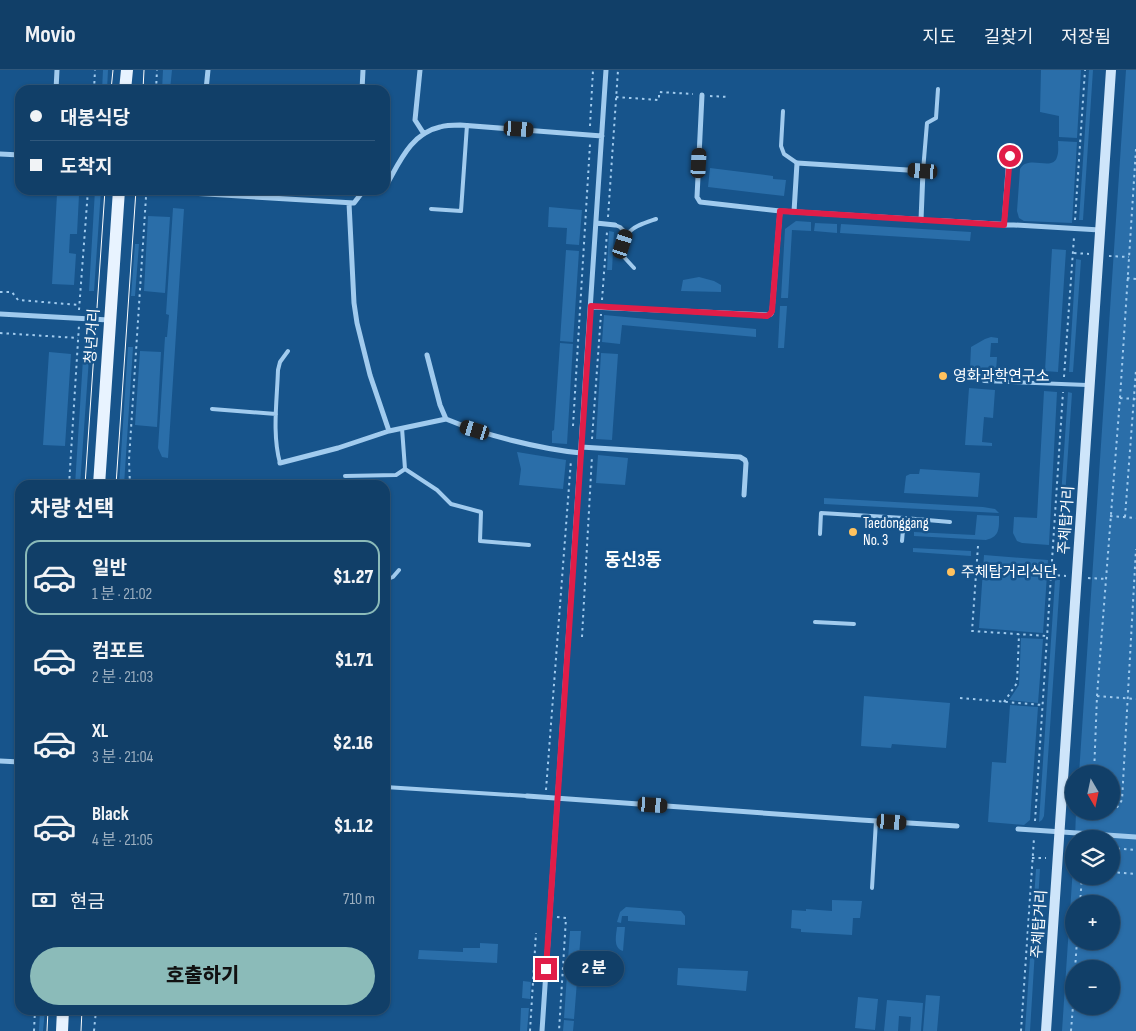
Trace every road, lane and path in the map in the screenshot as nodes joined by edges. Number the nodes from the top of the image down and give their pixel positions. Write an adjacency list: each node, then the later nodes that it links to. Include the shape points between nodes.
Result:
1 (57, 70): 13 (street)
2 (95, 70): 14 (path)
3 (127, 70): 15 (main road)
4 (157, 70): 16 (path)
5 (208, 70): 17 (street)
6 (363, 70): 18 (street)
7 (420, 70): 25 (street, via 415,120)
8 (593, 70): 26 (path)
9 (606, 70): 27 (street)
10 (618, 70): 21 (path)
11 (1085, 70): 50 (path)
12 (1111, 70): 51 (main road, 주체탑거리)
13 (56, 85)
14 (94, 85)
15 (126, 85)
16 (156, 85)
17 (206, 85)
18 (362, 85)
19 (938, 89): 33 (lane, via 936,118 927,123)
20 (702, 95): 21 (path, via 659,92 659,100); 22 (path); 42 (street, via 697,197 700,202)
21 (616, 97): 47 (path)
22 (728, 97)
23 (783, 111): 32 (lane, via 781,146 784,154)
24 (466, 125): 25 (street, via 439,127); 26 (street); 41 (lane, via 461,211)
25 (424, 134): 34 (street, via 404,153)
26 (590, 135): 27 (street); 78 (path)
27 (602, 136): 46 (street)
28 (1136, 149): 54 (path)
29 (0, 154): 30 (street)
30 (15, 155)
31 (1010, 156): 49 (street)
32 (797, 163): 33 (street); 43 (street)
33 (923, 171): 45 (street)
34 (390, 179)
35 (88, 195): 57 (path)
36 (119, 195): 62 (main road, 청년거리)
37 (147, 195): 87 (path)
38 (225, 195): 40 (street)
39 (360, 195): 40 (street, via 354,203)
40 (349, 203): 77 (street, via 357,323)
41 (431, 209)
42 (780, 211): 43 (street); 59 (street, via 772,311 767,316)
43 (794, 212): 45 (street)
44 (656, 219): 52 (lane)
45 (921, 220): 49 (street)
46 (596, 224): 47 (street); 58 (street)
47 (608, 224): 48 (street); 59 (path)
48 (615, 225): 52 (lane)
49 (1004, 225): 50 (street)
50 (1075, 229): 51 (street); 69 (path)
51 (1100, 230): 70 (main road, 주체탑거리)
52 (626, 233): 53 (lane, via 623,256)
53 (634, 268)
54 (1127, 278): 55 (path); 71 (path)
55 (1136, 279)
56 (0, 292): 57 (path, via 12,292 18,300)
57 (80, 306): 61 (path)
58 (591, 306): 59 (street); 80 (street)
59 (602, 307): 79 (path)
60 (0, 314): 61 (street)
61 (79, 319): 62 (street); 64 (path)
62 (110, 320): 86 (main road, 청년거리)
63 (0, 334): 64 (path)
64 (78, 338): 85 (path)
65 (288, 351): 74 (lane, via 278,370)
66 (427, 355): 75 (street)
67 (1136, 370): 72 (path)
68 (984, 380): 69 (lane)
69 (1064, 384): 70 (lane); 105 (path)
70 (1090, 386): 124 (main road, 주체탑거리)
71 (1120, 398): 72 (path); 89 (path)
72 (1135, 399): 90 (path)
73 (212, 409): 74 (lane)
74 (276, 414): 82 (lane)
75 (446, 419): 76 (street); 81 (street, via 490,434)
76 (402, 428): 77 (street); 83 (lane)
77 (389, 431): 82 (street)
78 (572, 433)
79 (592, 448): 80 (street); 88 (street, via 740,457 746,463); 104 (path)
80 (581, 450): 81 (street); 118 (street)
81 (571, 452): 117 (path)
82 (280, 463)
83 (405, 469): 84 (lane, via 396,476); 96 (lane, via 437,490 451,504 481,512 480,541)
84 (345, 476)
85 (69, 480)
86 (99, 480)
87 (130, 480)
88 (744, 495)
89 (1110, 516): 90 (path); 106 (path)
90 (1125, 517): 92 (path)
91 (904, 518): 93 (lane); 94 (lane, via 821,513); 95 (lane)
92 (1136, 518)
93 (950, 522)
94 (820, 534)
95 (902, 541)
96 (529, 545)
97 (978, 546): 103 (path, via 972,631)
98 (1136, 549): 108 (path)
99 (399, 570): 100 (lane)
100 (390, 578)
101 (815, 622): 102 (lane)
102 (854, 624)
103 (1019, 634): 105 (path); 110 (path, via 1017,683)
104 (582, 636)
105 (1047, 636): 111 (path)
106 (1097, 696): 108 (path); 114 (path)
107 (960, 698): 110 (path)
108 (1127, 698): 109 (path); 119 (path)
109 (1136, 699)
110 (1004, 702): 111 (path)
111 (1042, 705): 123 (path)
112 (0, 761): 113 (street)
113 (15, 762)
114 (1094, 765)
115 (390, 787): 116 (lane)
116 (527, 796): 117 (street)
117 (545, 797): 118 (street)
118 (558, 798): 120 (street); 141 (street)
119 (1120, 803)
120 (876, 821): 121 (street); 130 (lane)
121 (957, 826)
122 (1018, 829): 123 (street)
123 (1034, 830): 124 (street); 143 (path)
124 (1060, 831): 125 (street); 144 (main road, 주체탑거리)
125 (1136, 837)
126 (1120, 849): 127 (path)
127 (1136, 850)
128 (1120, 873): 129 (path)
129 (1136, 874)
130 (872, 888)
131 (566, 918): 142 (path)
132 (536, 933): 140 (path)
133 (35, 1015): 137 (path)
134 (63, 1015): 138 (main road)
135 (96, 1015): 139 (path)
136 (1072, 1015): 145 (path)
137 (34, 1031)
138 (62, 1031)
139 (94, 1031)
140 (530, 1031)
141 (542, 1031)
142 (559, 1031)
143 (1021, 1031)
144 (1046, 1031)
145 (1071, 1031)

